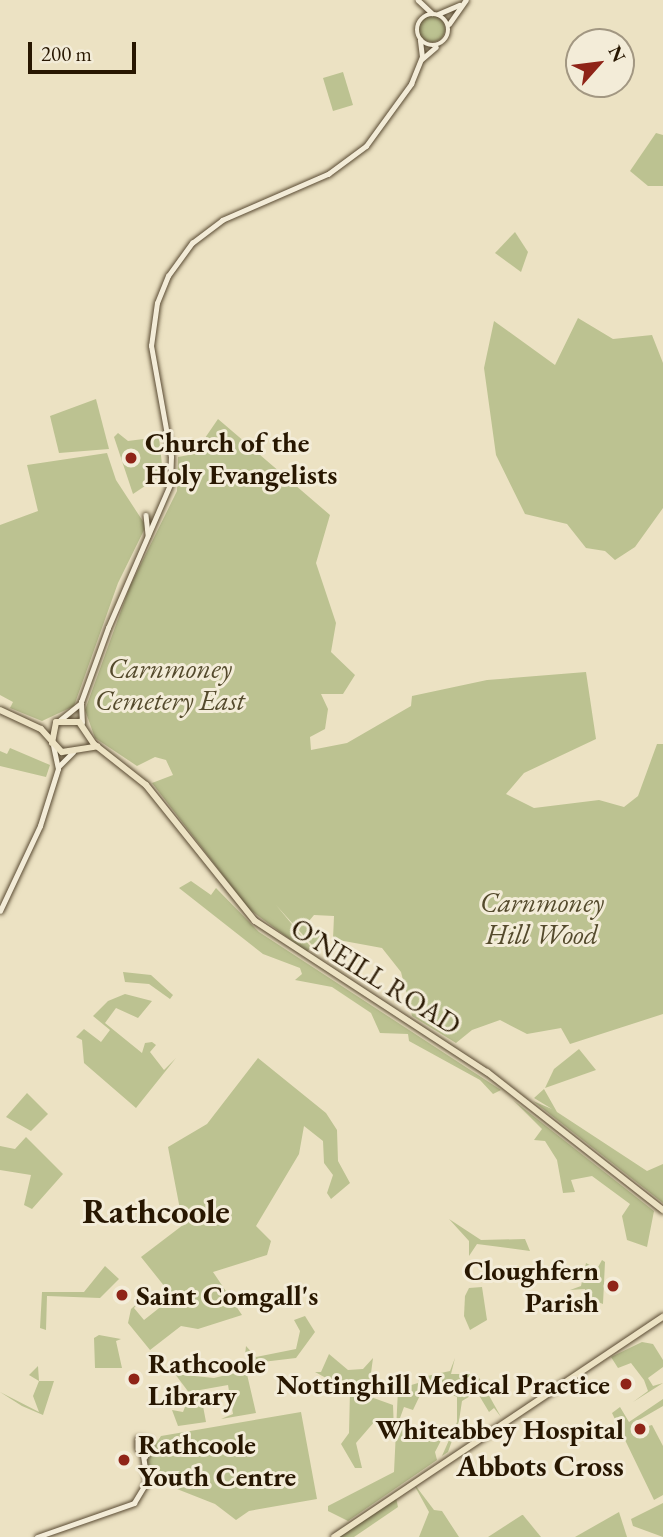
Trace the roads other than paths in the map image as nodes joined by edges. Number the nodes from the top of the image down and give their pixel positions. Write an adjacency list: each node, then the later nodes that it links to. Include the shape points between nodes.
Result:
1 (419, 2): 3 (street); 4 (street)
2 (465, 2): 3 (street); 5 (street)
3 (435, 14): 4 (street); 5 (street)
4 (419, 21): 6 (street)
5 (448, 26): 7 (street)
6 (420, 40): 7 (street); 8 (street)
7 (440, 44): 8 (street)
8 (421, 61): 10 (street, via 393,115 354,156 312,183 222,220 192,243 168,276 157,303 151,346 172,476)
9 (146, 515): 10 (street)
10 (148, 536): 11 (street)
11 (82, 702): 13 (street); 15 (street)
12 (0, 710): 14 (main road)
13 (60, 720): 14 (main road); 15 (main road, via 72,719); 16 (main road, via 51,732)
14 (35, 725): 16 (main road)
15 (83, 729): 17 (main road, O'NEILL ROAD); 18 (main road)
16 (53, 744): 18 (main road); 19 (street)
17 (98, 746): 18 (main road); 21 (main road, O'NEILL ROAD, via 146,785 255,921 487,1072)
18 (75, 751): 19 (street)
19 (58, 769): 20 (street, via 30,853)
20 (0, 911)
21 (663, 1210)
22 (663, 1317): 25 (main road)
23 (145, 1450): 24 (street, via 147,1481 134,1503)
24 (37, 1537)
25 (334, 1537)

